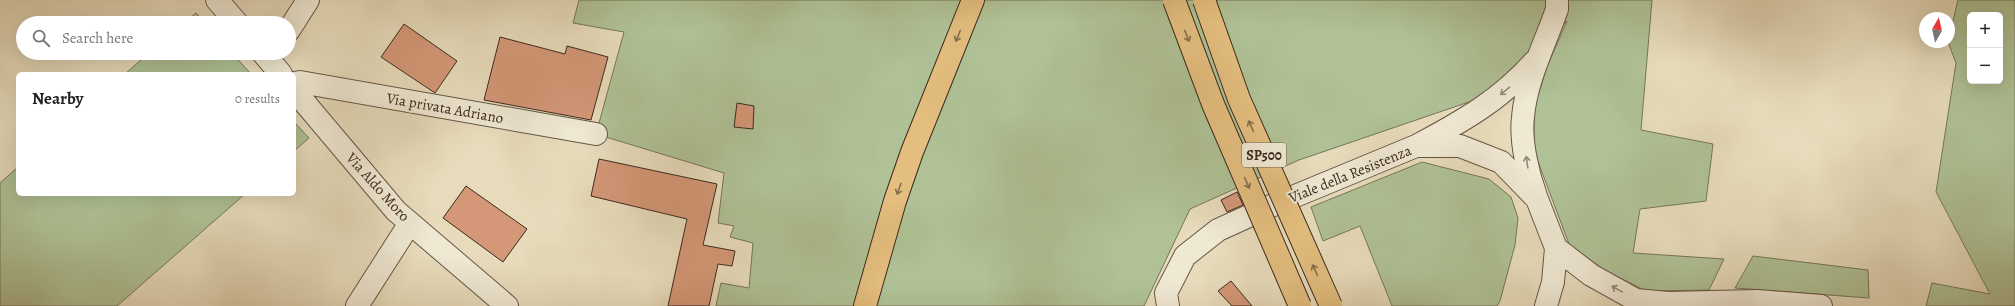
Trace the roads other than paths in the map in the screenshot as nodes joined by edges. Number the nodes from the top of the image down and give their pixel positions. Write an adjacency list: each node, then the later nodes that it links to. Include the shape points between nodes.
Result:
1 (217, 0): 7 (street)
2 (308, 0): 8 (street)
3 (973, 0): 20 (highway, one-way to 20, via 912,152)
4 (1174, 0): 21 (highway, SP500, one-way to 21, bridge, via 1213,104)
5 (1204, 0): 22 (highway, SP500, one-way to 5, bridge, via 1239,99)
6 (1557, 0): 9 (street, via 1557,9)
7 (231, 16)
8 (296, 19)
9 (1541, 53): 13 (street, one-way to 13, via 1518,80 1490,103); 14 (street, one-way to 9, via 1529,176 1523,118 1529,84)
10 (296, 83): 12 (street, Via privata Adriano)
11 (296, 92): 15 (street, Via Aldo Moro, via 396,211)
12 (596, 134)
13 (1416, 146): 14 (street, Viale della Resistenza, via 1460,146 1501,162); 17 (street, Viale della Resistenza, via 1218,230 1185,256)
14 (1537, 199): 16 (street, Viale della Resistenza)
15 (410, 223): 18 (street); 19 (street, Via Aldo Moro)
16 (1556, 248): 23 (street, Viale della Resistenza, via 1553,282); 24 (street, one-way to 16, via 1757,301 1668,303 1636,300 1591,275)
17 (1162, 302)
18 (357, 306)
19 (507, 306)
20 (865, 306)
21 (1300, 306)
22 (1331, 306)
23 (1546, 306)
24 (1821, 306)

